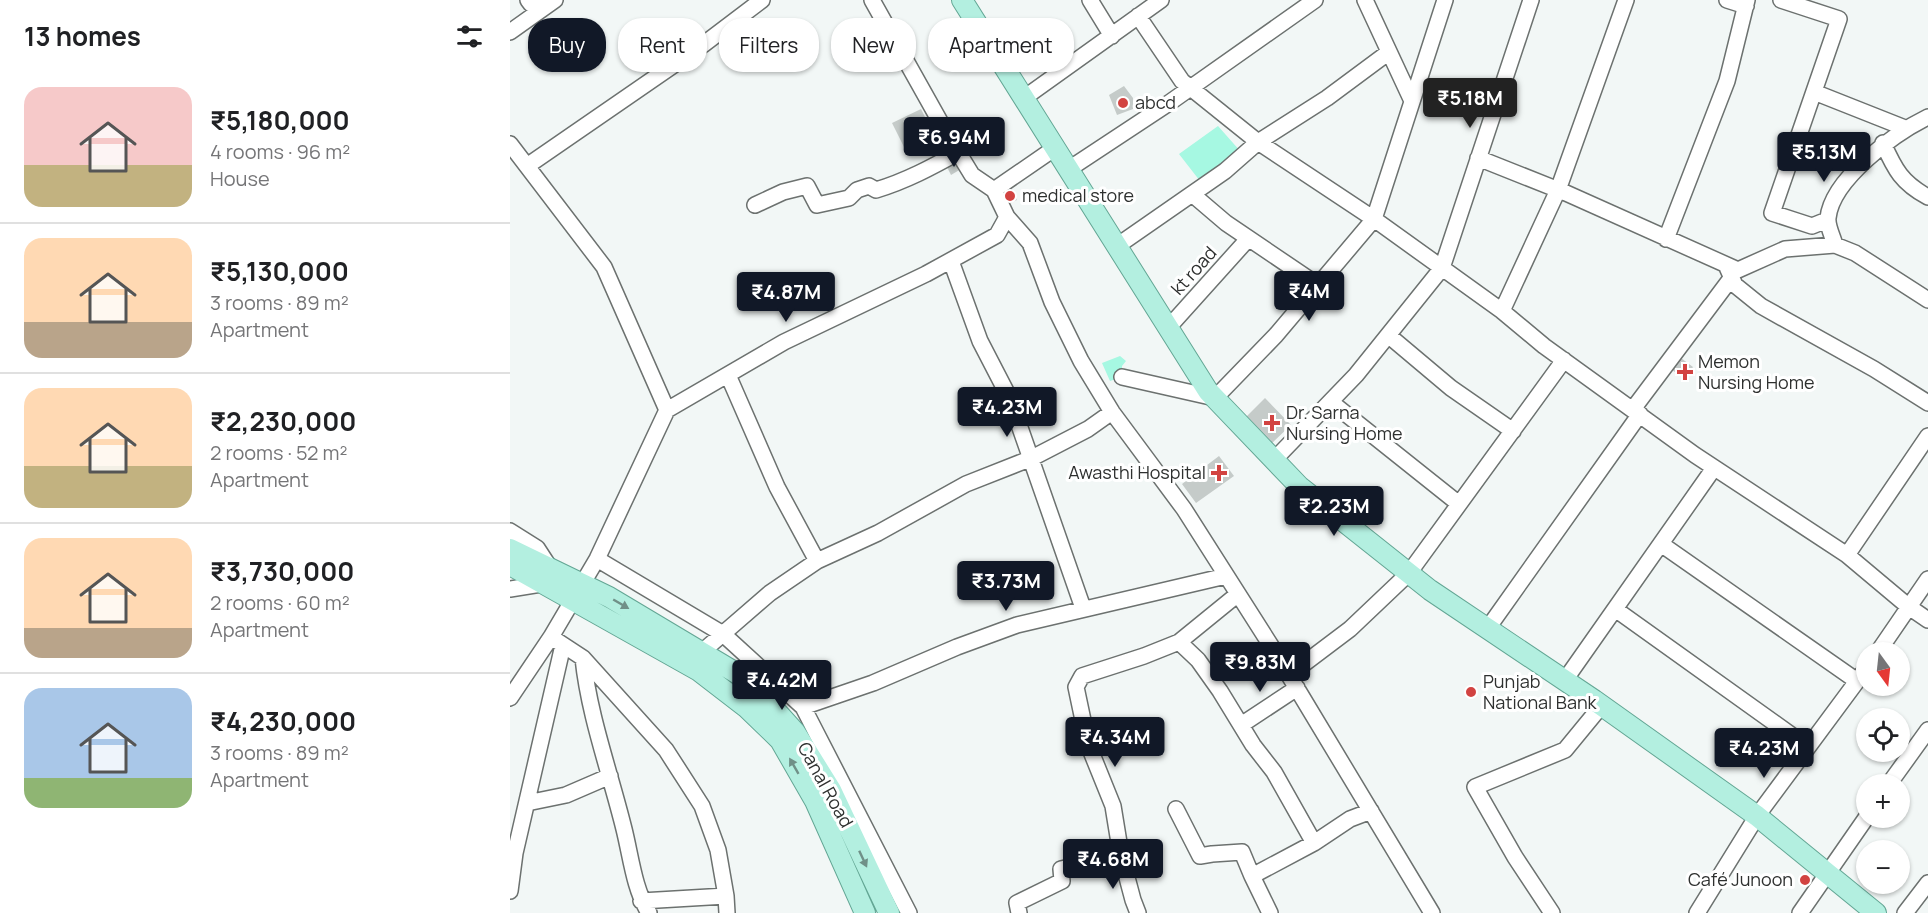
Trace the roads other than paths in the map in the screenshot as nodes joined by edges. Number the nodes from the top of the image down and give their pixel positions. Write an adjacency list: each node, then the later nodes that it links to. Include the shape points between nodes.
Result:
1 (528, 0): 2 (street, via 531,4)
2 (536, 0)
3 (555, 0): 18 (street)
4 (762, 0): 33 (street, via 705,44)
5 (872, 0): 31 (street)
6 (962, 0): 23 (main road)
7 (1090, 0): 19 (street)
8 (1161, 0): 17 (street)
9 (1315, 0): 21 (street)
10 (1365, 0): 20 (street)
11 (1445, 0): 24 (street)
12 (1531, 0): 32 (street)
13 (1626, 0): 36 (street)
14 (1728, 0): 16 (street)
15 (1781, 0): 22 (street, via 1839,19)
16 (1747, 3): 44 (street, via 1726,81)
17 (1138, 16): 19 (street); 21 (street, via 1182,81)
18 (510, 32)
19 (1112, 36): 23 (street)
20 (1389, 52): 24 (street); 27 (street)
21 (1191, 88): 27 (street); 34 (street)
22 (1814, 92): 26 (street); 42 (street, via 1772,213 1812,226)
23 (1024, 98): 30 (main road)
24 (1412, 100): 41 (street)
25 (1928, 117): 26 (street)
26 (1905, 128): 28 (street)
27 (1258, 142): 37 (street); 41 (street)
28 (1883, 143): 38 (street, via 1896,172); 42 (street, via 1834,197)
29 (510, 144): 33 (street)
30 (1055, 148): 34 (main road); 35 (street)
31 (958, 153): 35 (street, via 972,175); 39 (street, via 893,185 876,190 869,186 856,190 849,198 817,206 807,186)
32 (1478, 158): 36 (street); 48 (street)
33 (527, 166): 61 (street, via 604,267)
34 (1069, 170): 46 (main road)
35 (994, 190): 40 (street)
36 (1558, 190): 44 (street); 52 (street)
37 (1192, 194): 43 (street); 46 (street)
38 (1928, 198)
39 (755, 205)
40 (1007, 217): 47 (street, via 997,235); 62 (street, via 1030,243 1052,302)
41 (1374, 219): 48 (street); 50 (street)
42 (1827, 220): 45 (street)
43 (1248, 239): 50 (street); 53 (street, kt road)
44 (1666, 239): 49 (street)
45 (1835, 245): 49 (street, via 1785,249); 51 (street, via 1855,253)
46 (1117, 246): 53 (main road)
47 (951, 261): 56 (street, via 784,342); 66 (street, via 980,341 1010,399)
48 (1442, 268): 52 (street); 54 (street)
49 (1729, 271): 60 (street, via 1735,285 1761,306); 63 (street)
50 (1319, 286): 58 (street)
51 (1928, 300)
52 (1502, 311): 55 (street)
53 (1168, 328): 58 (main road)
54 (1388, 335): 59 (street); 64 (street)
55 (1564, 360): 63 (street); 64 (street)
56 (728, 375): 61 (street); 75 (street, via 777,488)
57 (1122, 377): 58 (street)
58 (1215, 398): 67 (main road)
59 (1331, 402): 67 (street); 69 (street)
60 (1928, 403)
61 (667, 410): 74 (street)
62 (1112, 412): 66 (street); 79 (street, via 1184,509)
63 (1637, 412): 68 (street); 89 (street)
64 (1513, 431): 69 (street)
65 (1928, 436): 73 (street)
66 (1032, 459): 75 (street, via 966,484 878,533); 86 (street)
67 (1274, 460): 77 (main road, via 1299,486)
68 (1714, 468): 71 (street); 73 (street)
69 (1459, 504): 77 (street)
70 (510, 531): 78 (street, via 537,548)
71 (1661, 544): 87 (street); 96 (street)
72 (510, 549): 78 (main road)
73 (1847, 555): 85 (street)
74 (597, 559): 81 (street); 90 (street)
75 (817, 561): 90 (street, via 770,593)
76 (510, 565): 78 (main road)
77 (1409, 573): 89 (main road); 98 (street)
78 (546, 576): 81 (main road, Canal Road); 82 (street); 84 (main road, Canal Road)
79 (1226, 576): 83 (street); 86 (street)
80 (1928, 579): 85 (street)
81 (582, 584): 84 (street); 94 (main road, Canal Road, one-way to 94)
82 (510, 589)
83 (1238, 594): 92 (street); 98 (street)
84 (571, 602): 91 (street); 122 (main road, Canal Road, one-way to 84, via 815,801 780,740 699,671)
85 (1909, 607): 88 (street); 93 (street)
86 (1083, 608): 102 (street, via 1017,625)
87 (1616, 609): 97 (street); 105 (street)
88 (1928, 620)
89 (1488, 628): 97 (main road)
90 (723, 634): 94 (street); 102 (street)
91 (557, 641): 95 (street); 100 (street); 108 (street)
92 (1179, 642): 103 (street, via 1198,660); 114 (street, via 1082,676 1076,687 1089,744 1113,806)
93 (1885, 642)
94 (703, 651): 123 (main road, Canal Road, one-way to 123, via 748,680 795,732 831,790)
95 (583, 658): 107 (street, via 587,692); 119 (street, via 666,750 702,806 718,850)
96 (1856, 671)
97 (1565, 680): 101 (main road)
98 (1293, 682): 103 (street); 110 (street)
99 (1856, 683): 105 (street)
100 (510, 698)
101 (1602, 705): 111 (main road); 129 (street, via 1565,750 1475,787)
102 (803, 707): 124 (street)
103 (1241, 725): 113 (street, via 1274,772)
104 (1928, 730): 106 (street)
105 (1808, 747): 111 (street)
106 (1896, 774)
107 (610, 776): 108 (street, via 566,795); 120 (street)
108 (528, 803): 118 (street)
109 (1176, 809): 116 (street, via 1200,856 1242,852)
110 (1371, 811): 113 (street, via 1350,819); 128 (street)
111 (1757, 816): 115 (main road); 130 (street)
112 (1859, 828): 115 (street)
113 (1314, 843): 116 (street)
114 (1121, 855): 125 (street, via 1061,869 1062,881 1017,903); 126 (street)
115 (1827, 873): 131 (street); 132 (main road)
116 (1252, 876): 127 (street)
117 (1928, 883): 133 (street)
118 (510, 891)
119 (726, 896): 120 (street); 121 (street)
120 (645, 907)
121 (727, 913)
122 (865, 913)
123 (889, 913)
124 (909, 913)
125 (1019, 913)
126 (1138, 913)
127 (1270, 913)
128 (1432, 913)
129 (1552, 913)
130 (1697, 913)
131 (1800, 913)
132 (1876, 913)
133 (1905, 913)

